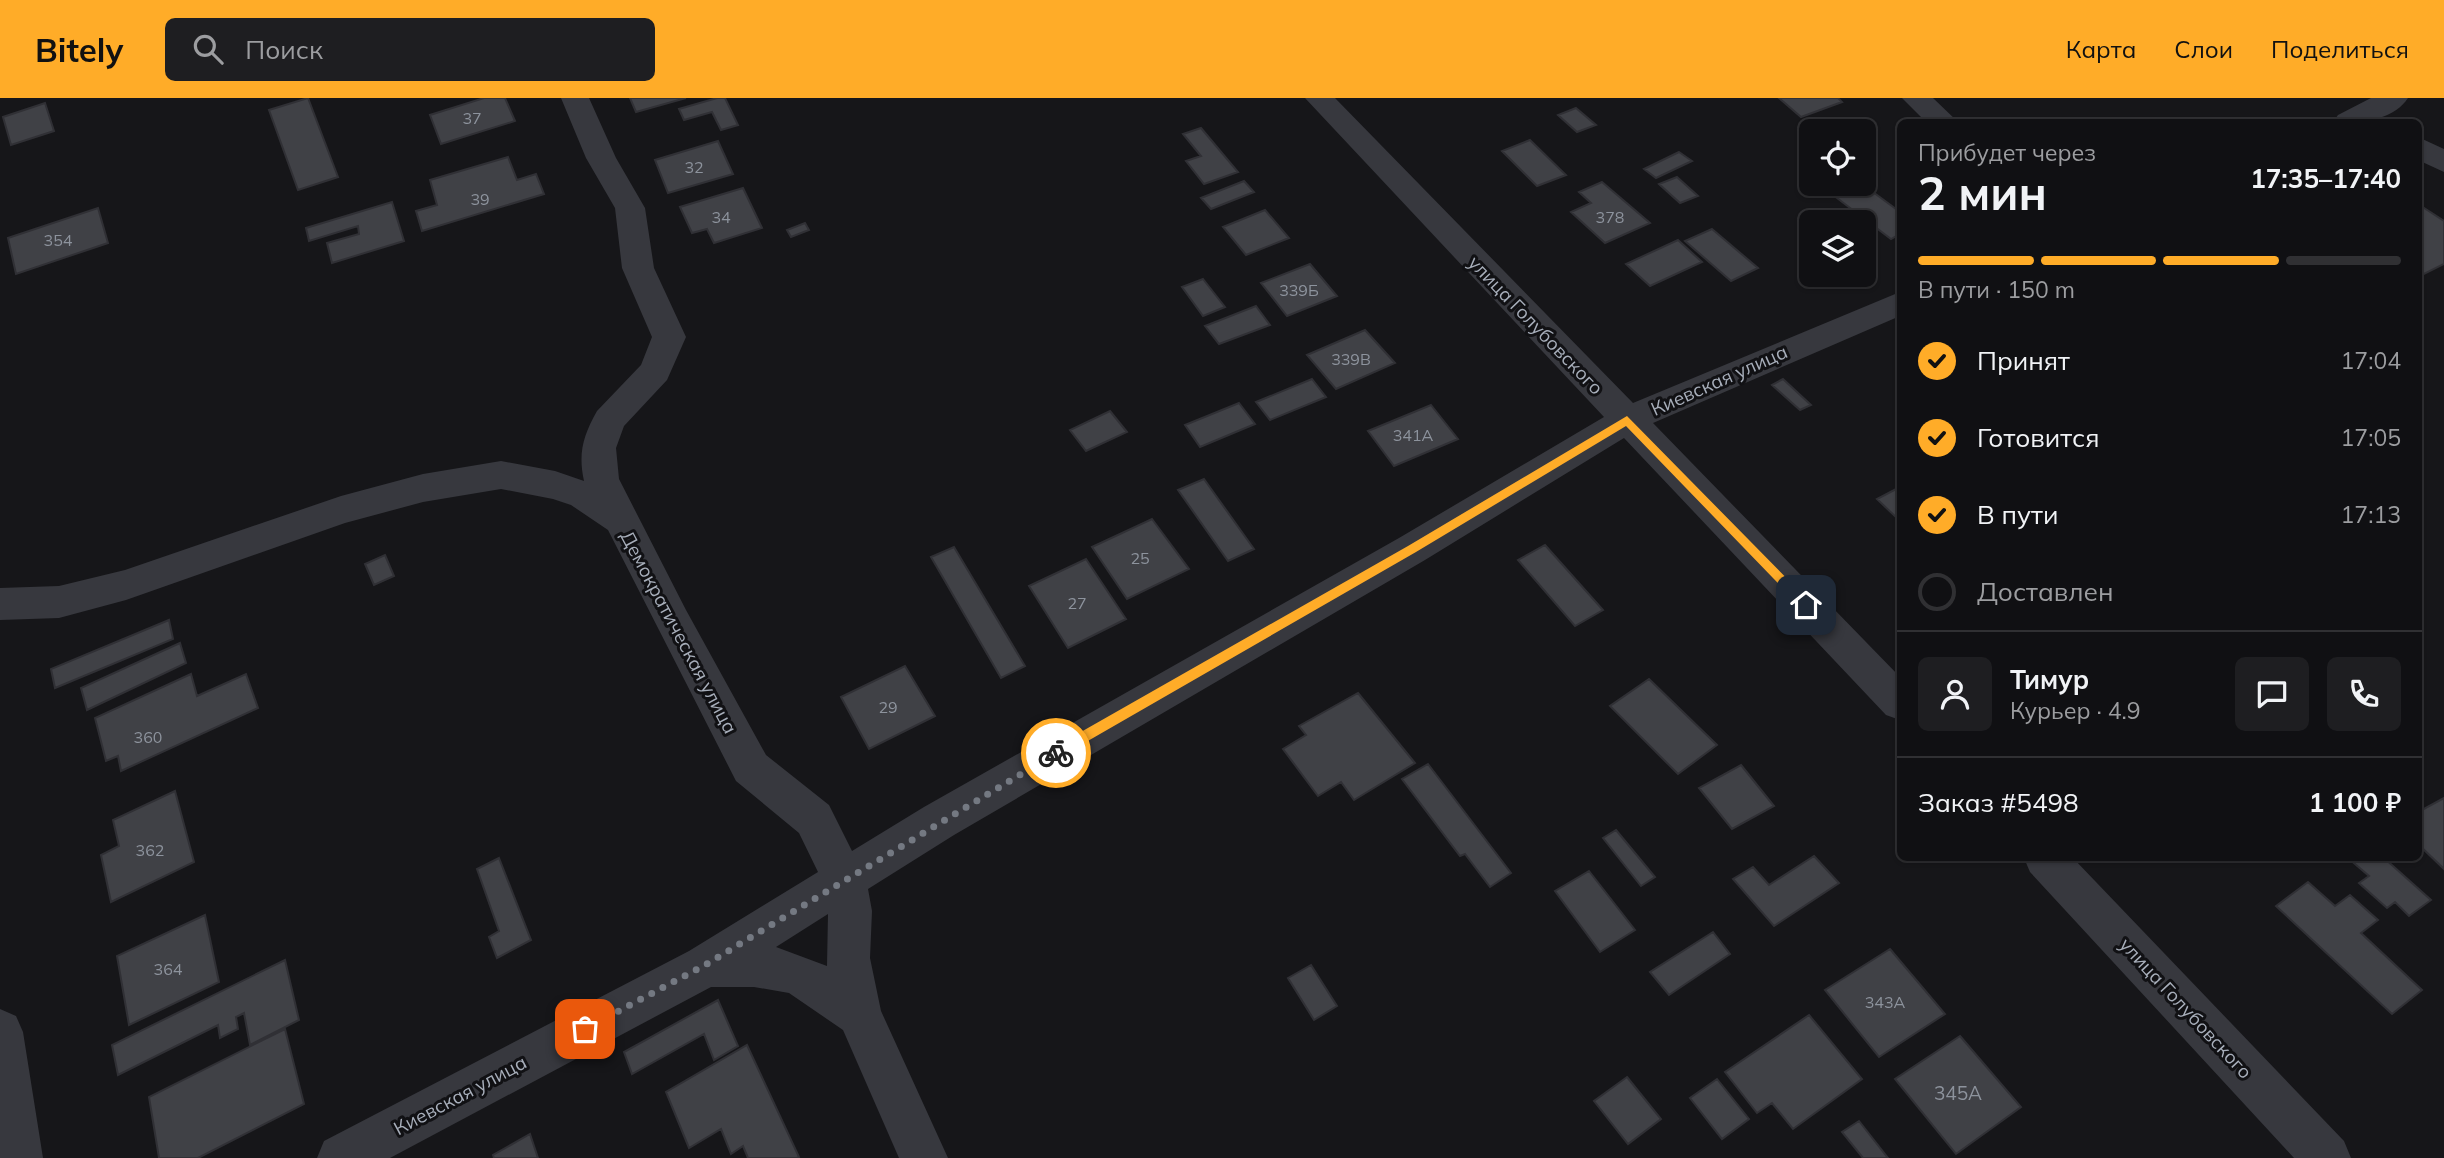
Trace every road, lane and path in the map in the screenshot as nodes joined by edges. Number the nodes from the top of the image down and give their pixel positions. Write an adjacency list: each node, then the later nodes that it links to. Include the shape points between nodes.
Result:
1 (575, 98): 11 (street, Демократическая улица, via 601,158 630,208 638,268 669,337 655,371 609,420 598,448 601,479)
2 (1319, 98): 10 (street, улица Голубовского)
3 (1916, 98): 5 (street)
4 (2394, 98): 6 (street)
5 (1940, 119)
6 (2367, 119)
7 (2422, 148): 8 (street)
8 (2444, 162)
9 (1897, 304): 10 (street, Киевская улица)
10 (1627, 420): 13 (street, улица Голубовского); 15 (street, Киевская улица)
11 (620, 519): 12 (street, via 565,488 500,475 423,488 341,510 126,585 59,603); 15 (street, Демократическая улица, via 751,768 814,819)
12 (0, 604)
13 (1897, 700)
14 (2048, 861): 22 (street, улица Голубовского)
15 (844, 879): 16 (street, Киевская улица); 17 (street, Демократическая улица, via 850,911 848,958)
16 (705, 965): 17 (street, via 754,963 797,972); 20 (street, Киевская улица)
17 (859, 1014): 21 (street, Демократическая улица)
18 (0, 1032): 19 (street)
19 (19, 1158)
20 (341, 1158)
21 (924, 1158)
22 (2327, 1158)

